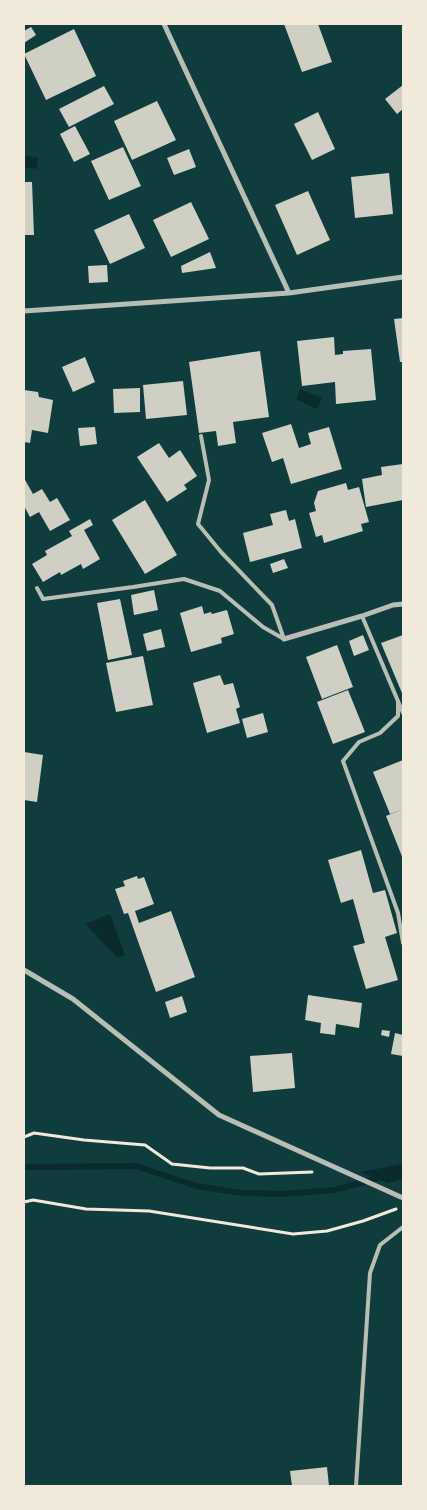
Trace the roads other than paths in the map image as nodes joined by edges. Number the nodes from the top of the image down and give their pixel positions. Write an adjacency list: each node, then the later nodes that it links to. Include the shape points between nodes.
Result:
1 (164, 24): 3 (street)
2 (403, 277): 3 (street)
3 (289, 293): 4 (street)
4 (24, 311)
5 (201, 436): 9 (lane, via 209,480 198,524 272,606)
6 (37, 588): 9 (lane, via 43,599 184,579 220,591 263,627)
7 (403, 604): 8 (street)
8 (362, 616): 9 (street); 10 (lane)
9 (284, 639)
10 (398, 701): 11 (lane); 12 (lane, via 398,716 380,733 359,742 343,761 398,913)
11 (403, 713)
12 (403, 943)
13 (24, 970): 14 (street, via 73,999 219,1115)
14 (403, 1198)
15 (403, 1227): 16 (lane, via 380,1245 370,1272)
16 (356, 1486)

